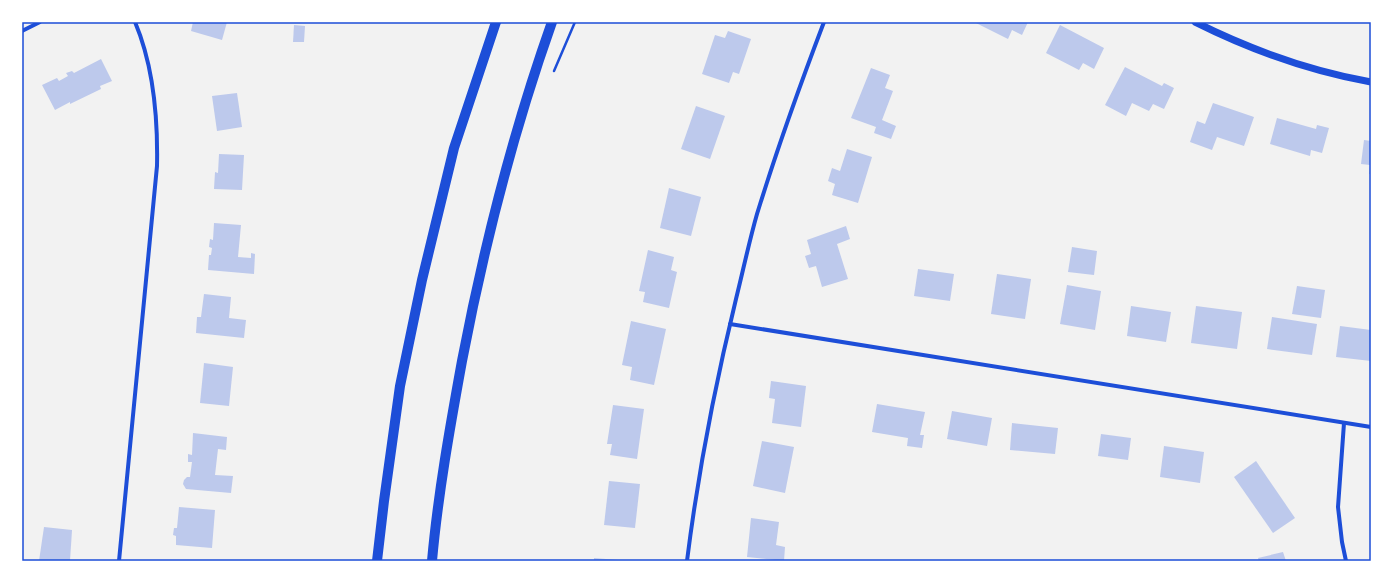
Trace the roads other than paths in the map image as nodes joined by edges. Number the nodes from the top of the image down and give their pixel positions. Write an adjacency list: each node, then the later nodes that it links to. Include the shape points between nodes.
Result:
1 (40, 22): 7 (street)
2 (135, 22): 12 (street, via 146,53 154,96 157,166)
3 (496, 22): 13 (main road, via 454,148 422,280 400,386)
4 (552, 22): 14 (main road, via 506,170 477,286 453,408)
5 (824, 22): 9 (street, via 757,214)
6 (1197, 22): 8 (street, via 1260,51 1314,69)
7 (22, 31)
8 (1371, 82)
9 (730, 324): 10 (street); 15 (street, via 707,432)
10 (1344, 423): 11 (street); 16 (street, via 1338,507)
11 (1371, 427)
12 (119, 561)
13 (377, 561)
14 (432, 561)
15 (687, 561)
16 (1346, 561)

